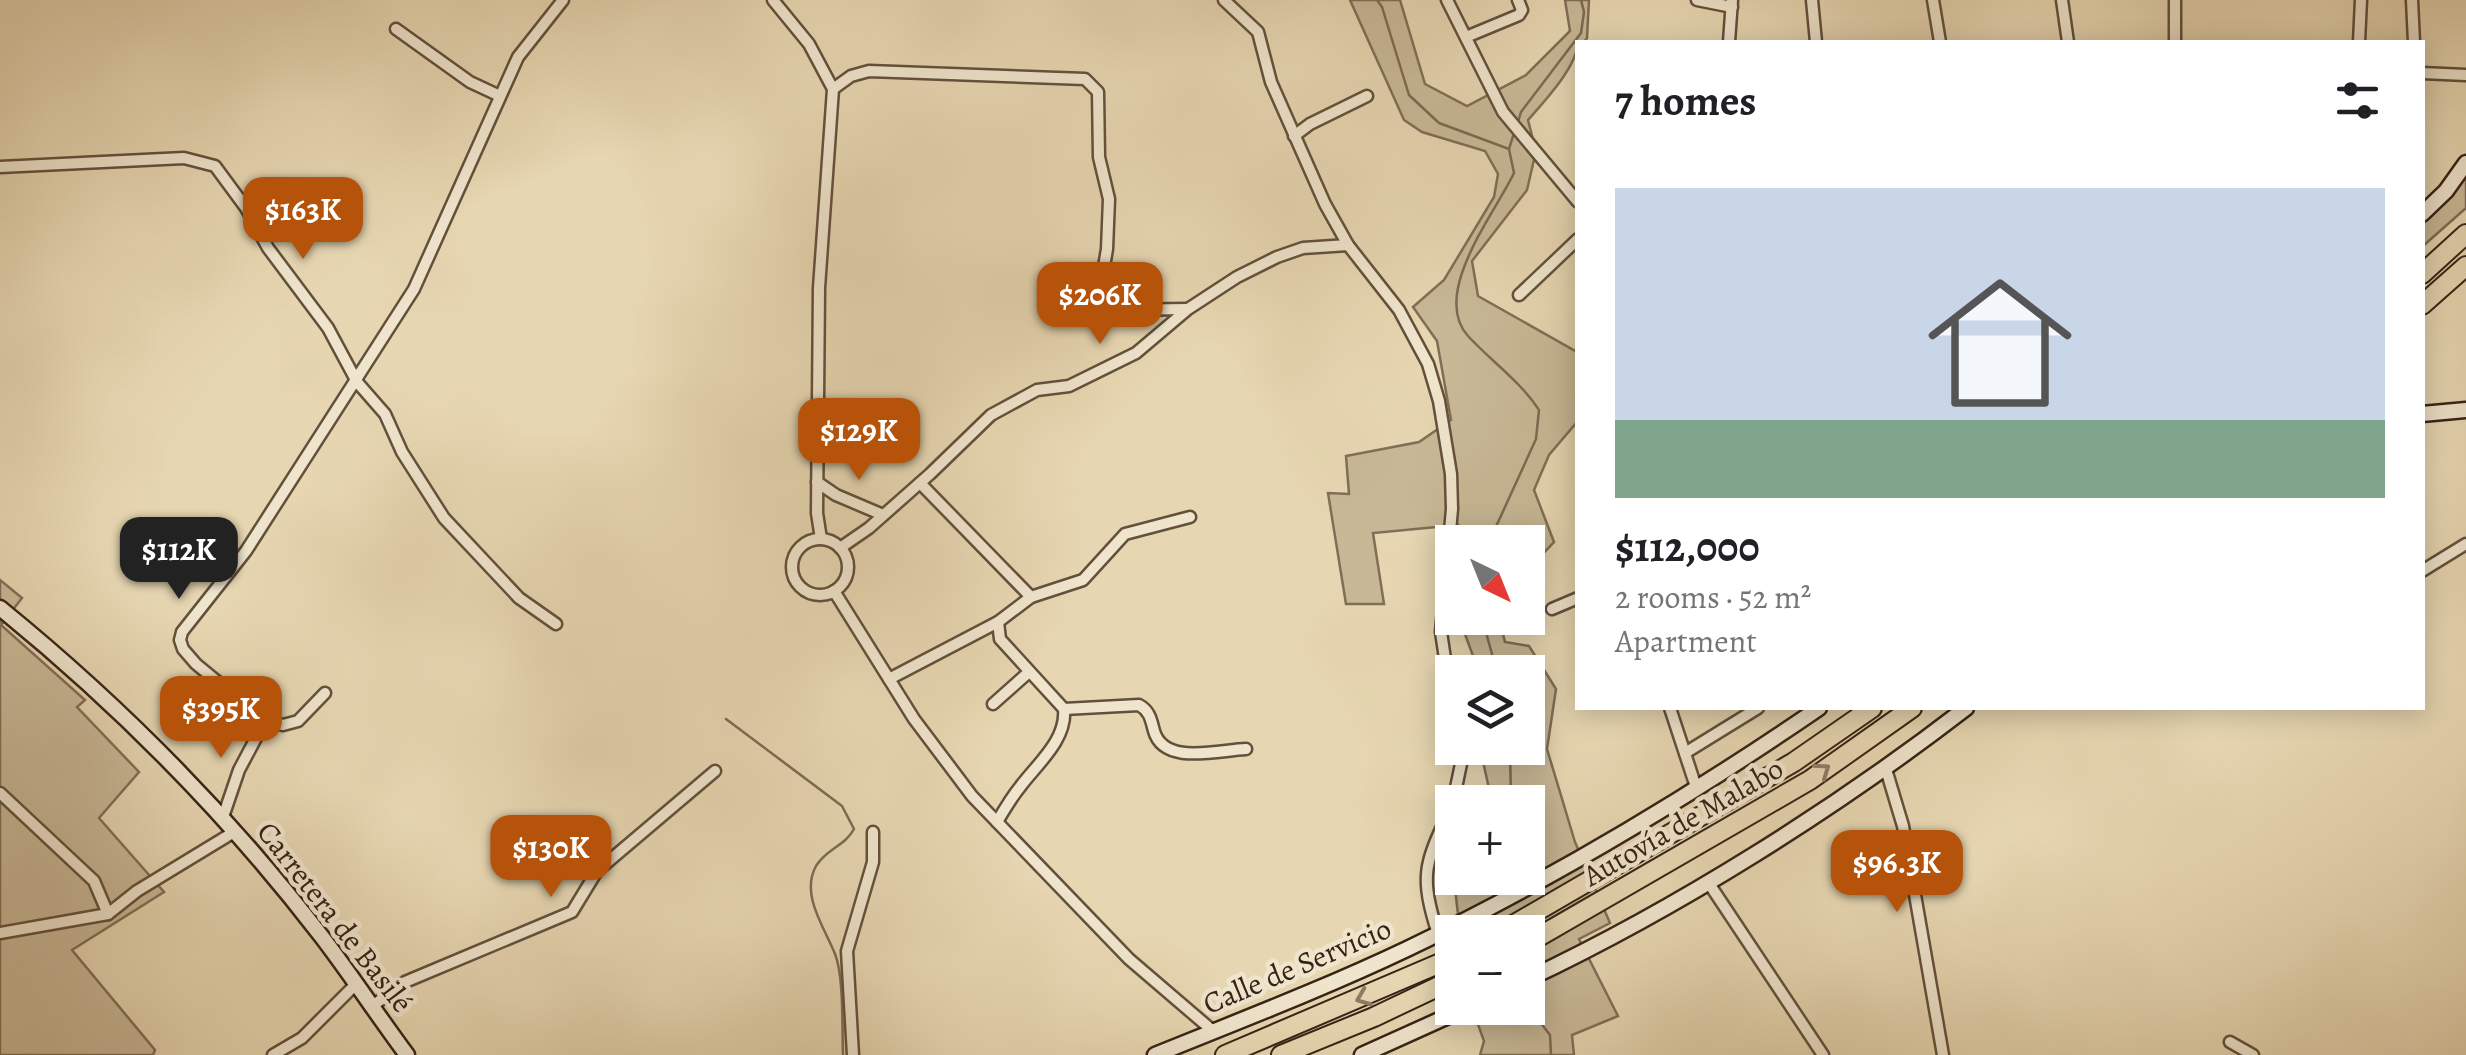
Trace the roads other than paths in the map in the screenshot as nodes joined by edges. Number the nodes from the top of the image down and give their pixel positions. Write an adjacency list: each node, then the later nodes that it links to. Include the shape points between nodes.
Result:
1 (563, 0): 26 (street, via 518,57)
2 (772, 0): 25 (street, via 809,44)
3 (1224, 0): 28 (street, via 1258,32)
4 (1447, 0): 15 (street)
5 (1518, 0): 15 (street, via 1519,15)
6 (1697, 0): 13 (street)
7 (1812, 0): 17 (street)
8 (1933, 0): 18 (street)
9 (2062, 0): 19 (street)
10 (2174, 0): 20 (street)
11 (2361, 0): 21 (street)
12 (2412, 0): 22 (street)
13 (1732, 4): 16 (street)
14 (396, 30): 26 (street)
15 (1466, 37): 31 (street, via 1511,123)
16 (1729, 40)
17 (1816, 40)
18 (1940, 40)
19 (2068, 40)
20 (2175, 40)
21 (2359, 40)
22 (2414, 40)
23 (2425, 73): 24 (street)
24 (2466, 75)
25 (833, 89): 40 (street, via 869,71 1084,79 1098,92 1099,156 1110,199 1102,300 1118,310); 44 (street, via 819,288)
26 (500, 96): 41 (street, via 414,289)
27 (1368, 96): 28 (street)
28 (1294, 136): 35 (street)
29 (2466, 163): 32 (street)
30 (0, 168): 41 (street, via 184,158 215,166 328,328)
31 (1575, 198)
32 (2425, 211)
33 (2466, 234): 37 (highway)
34 (1575, 241): 38 (street)
35 (1348, 244): 40 (street, via 1278,257); 59 (street, via 1413,334 1439,401 1452,509)
36 (2466, 266): 39 (highway)
37 (2425, 271)
38 (1520, 295)
39 (2425, 302)
40 (1188, 309): 45 (street, via 1136,354 991,414)
41 (356, 382): 58 (street, via 385,414 444,518 519,598); 71 (street, via 246,551 182,632 180,640 196,664)
42 (2466, 410): 43 (street)
43 (2425, 414)
44 (818, 482): 46 (street); 48 (street)
45 (920, 482): 46 (street); 53 (street)
46 (883, 515): 50 (street)
47 (1190, 517): 53 (street, via 1125,534 1082,580)
48 (821, 540): 50 (street); 52 (street, via 798,551 794,577 811,594)
49 (2466, 544): 51 (street)
50 (840, 548): 52 (street, via 848,571)
51 (2425, 569)
52 (834, 591): 61 (street)
53 (1031, 597): 57 (street)
54 (1575, 599): 56 (street)
55 (0, 608): 78 (street, Carretera de Basilé, via 118,713)
56 (1552, 609)
57 (998, 622): 60 (street, via 1000,639); 61 (street)
58 (556, 624)
59 (1444, 655)
60 (1029, 672): 63 (street); 64 (street)
61 (889, 679): 79 (street)
62 (325, 694): 71 (street, via 298,721)
63 (994, 704)
64 (1064, 709): 72 (street, via 1139,706 1166,750); 79 (street, via 1065,721 1046,757)
65 (1671, 710): 73 (street)
66 (1755, 710): 73 (street)
67 (1816, 710): 76 (street, Calle de Servicio)
68 (1869, 710): 86 (highway, Autovía de Malabo, via 1794,762)
69 (1909, 710): 89 (highway, Autovía de Malabo, one-way to 69, via 1810,780)
70 (1963, 710): 74 (street)
71 (264, 721): 78 (street)
72 (1246, 749)
73 (1685, 753): 76 (street)
74 (1885, 766): 83 (street); 108 (street, via 1903,826)
75 (715, 771): 95 (street, via 597,871 572,912 406,982)
76 (1696, 786): 85 (street, Calle de Servicio)
77 (0, 793): 84 (street, via 94,881)
78 (222, 820): 80 (street, Carretera de Basilé)
79 (996, 822): 97 (street)
80 (234, 832): 84 (street); 93 (street, Carretera de Basilé)
81 (873, 832): 102 (street, via 873,862 847,951)
82 (1435, 843): 87 (street, via 1424,881)
83 (1708, 882): 92 (street); 107 (street)
84 (108, 914): 88 (street)
85 (1473, 915)
86 (1530, 915)
87 (1435, 923)
88 (0, 933)
89 (1545, 933)
90 (1435, 935): 97 (street, Calle de Servicio)
91 (1435, 965): 104 (highway, one-way to 104)
92 (1545, 970)
93 (356, 985): 95 (street, Carretera de Basilé); 100 (street, via 302,1038)
94 (1435, 988): 105 (highway)
95 (371, 1007): 101 (street, Carretera de Basilé)
96 (1435, 1025): 99 (street)
97 (1207, 1034): 103 (street, Calle de Servicio)
98 (2230, 1042): 109 (street)
99 (1391, 1049): 106 (street)
100 (273, 1055)
101 (407, 1055)
102 (853, 1055)
103 (1155, 1055)
104 (1225, 1055)
105 (1281, 1055)
106 (1362, 1055)
107 (1823, 1055)
108 (1943, 1055)
109 (2253, 1055)

